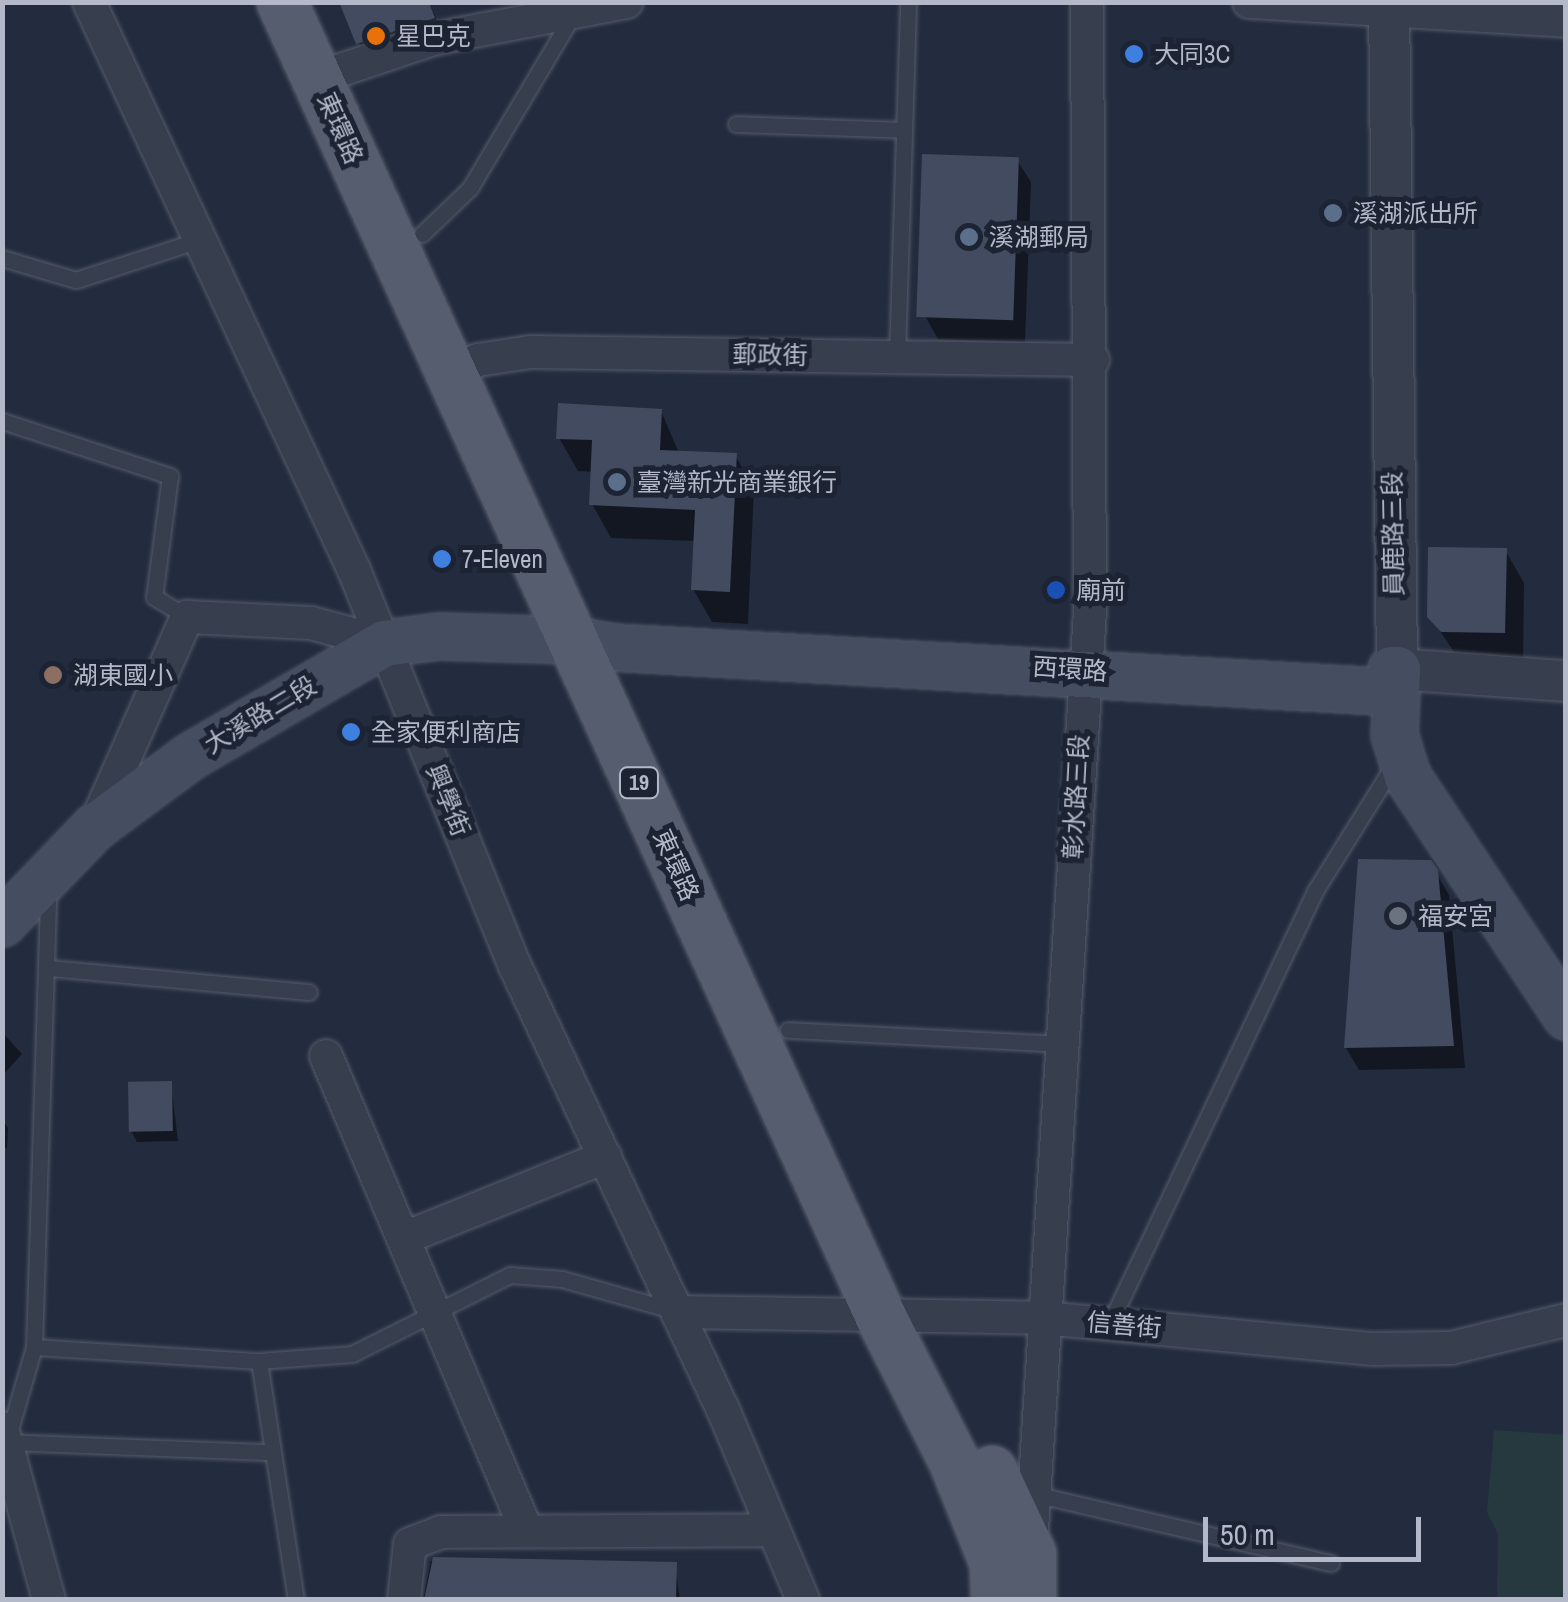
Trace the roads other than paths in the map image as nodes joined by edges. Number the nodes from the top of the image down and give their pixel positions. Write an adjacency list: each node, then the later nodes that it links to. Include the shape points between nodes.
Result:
1 (89, 2): 15 (street, 興學街)
2 (282, 2): 11 (main road, 東環路 / 19)
3 (320, 2): 11 (main road, 東環路 / 19)
4 (627, 2): 8 (street)
5 (908, 2): 13 (lane)
6 (1087, 2): 18 (street, 彰水路三段)
7 (1249, 2): 9 (street)
8 (575, 6): 11 (street, via 433,39); 14 (lane, via 470,188)
9 (1390, 8): 10 (street); 25 (street, 員鹿路三段)
10 (1566, 21)
11 (332, 72): 14 (main road, 東環路 / 19); 19 (main road, 東環路 / 19)
12 (736, 124): 13 (lane)
13 (904, 130): 17 (lane)
14 (422, 234): 19 (main road, 東環路 / 19)
15 (202, 238): 16 (lane, via 76,280); 23 (street, 興學街)
16 (2, 258)
17 (897, 357): 18 (street, 郵政街); 19 (street, 郵政街, via 530,352)
18 (1093, 360): 24 (street, 彰水路三段)
19 (464, 366): 22 (main road, 東環路 / 19)
20 (2, 421): 21 (lane, via 170,476 154,597)
21 (187, 616): 23 (street, via 311,623); 29 (street)
22 (596, 637): 23 (main road, 大溪路二段, via 438,636); 24 (main road, 西環路); 35 (main road, 東環路 / 19); 42 (main road, 東環路 / 19)
23 (384, 643): 29 (main road, 大溪路二段, via 190,756); 38 (street, 興學街, via 515,966)
24 (1086, 659): 25 (main road, 西環路); 36 (street, 彰水路三段)
25 (1396, 681): 26 (street, 西環路); 27 (street, 西環路); 28 (main road, 員鹿路三段)
26 (1566, 681)
27 (1566, 706)
28 (1400, 755): 34 (main road, 員鹿路三段, via 1407,776); 45 (lane, via 1315,891)
29 (94, 827): 30 (main road, 大溪路二段)
30 (48, 875): 31 (main road, 大溪路二段); 32 (lane)
31 (2, 924)
32 (50, 968): 33 (lane); 46 (lane)
33 (309, 992)
34 (1566, 1016)
35 (788, 1030): 36 (lane); 42 (main road, 東環路 / 19)
36 (1061, 1044): 43 (street, 彰水路三段)
37 (326, 1056): 39 (street)
38 (605, 1158): 39 (street); 40 (street, 興學街)
39 (406, 1237): 41 (street)
40 (678, 1312): 41 (lane, via 562,1279 510,1275); 42 (street, 信善街); 52 (street, 興學街)
41 (440, 1314): 47 (lane, via 352,1354); 51 (street)
42 (900, 1317): 43 (street, 信善街); 54 (main road, 東環路 / 19, via 954,1461)
43 (1044, 1318): 45 (street, 信善街); 50 (street, 彰水路三段)
44 (1566, 1320): 45 (street, 信善街, via 1451,1348 1373,1349)
45 (1110, 1323)
46 (34, 1347): 47 (lane); 48 (lane)
47 (259, 1361): 49 (lane)
48 (4, 1437): 49 (lane); 55 (street)
49 (270, 1452): 56 (lane)
50 (1034, 1494): 53 (lane); 54 (street, 彰水路三段)
51 (525, 1527): 52 (street); 57 (street, via 419,1537 410,1544)
52 (772, 1530): 58 (street, 興學街)
53 (1330, 1563)
54 (1013, 1579)
55 (49, 1600)
56 (296, 1600)
57 (404, 1600)
58 (803, 1600)

